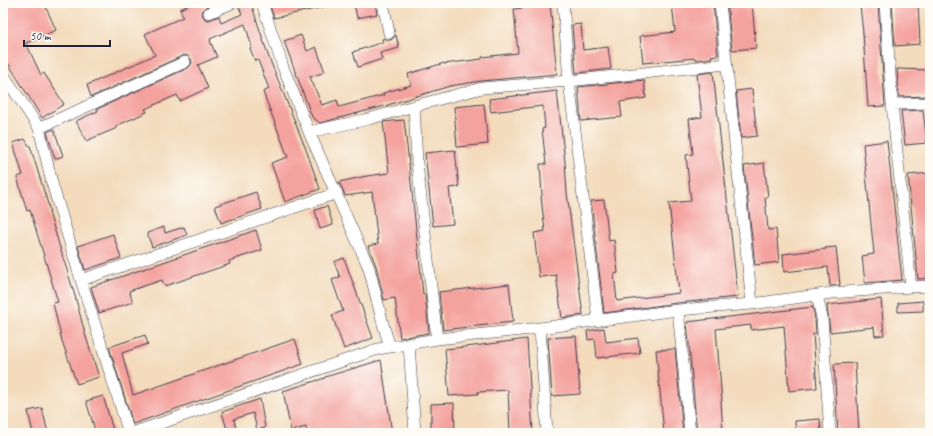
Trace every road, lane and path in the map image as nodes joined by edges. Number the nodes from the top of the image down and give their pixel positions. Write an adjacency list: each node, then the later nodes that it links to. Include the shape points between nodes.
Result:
1 (232, 3): 7 (street)
2 (262, 3): 17 (street, via 283,67)
3 (383, 3): 8 (street)
4 (563, 3): 12 (street)
5 (720, 3): 10 (street)
6 (885, 3): 14 (street)
7 (209, 13)
8 (389, 33)
9 (186, 62): 16 (street)
10 (726, 64): 12 (street); 23 (street)
11 (3, 74): 16 (street)
12 (569, 81): 15 (street, via 482,88); 25 (street)
13 (930, 103): 14 (street)
14 (892, 104): 21 (street)
15 (414, 106): 17 (street); 27 (street, via 417,163)
16 (39, 128): 19 (street, via 52,183)
17 (309, 132): 18 (street)
18 (337, 193): 19 (street); 29 (street, via 369,268)
19 (81, 280): 30 (street)
20 (930, 286): 21 (street)
21 (911, 287): 22 (street)
22 (817, 295): 23 (street); 34 (street, via 822,318)
23 (752, 304): 24 (street)
24 (678, 310): 25 (street); 33 (street)
25 (598, 320): 26 (street)
26 (540, 328): 27 (street); 32 (street)
27 (437, 339): 28 (street)
28 (409, 344): 29 (street); 31 (street)
29 (390, 347): 30 (street)
30 (131, 433)
31 (415, 433)
32 (547, 433)
33 (690, 433)
34 (830, 433)

